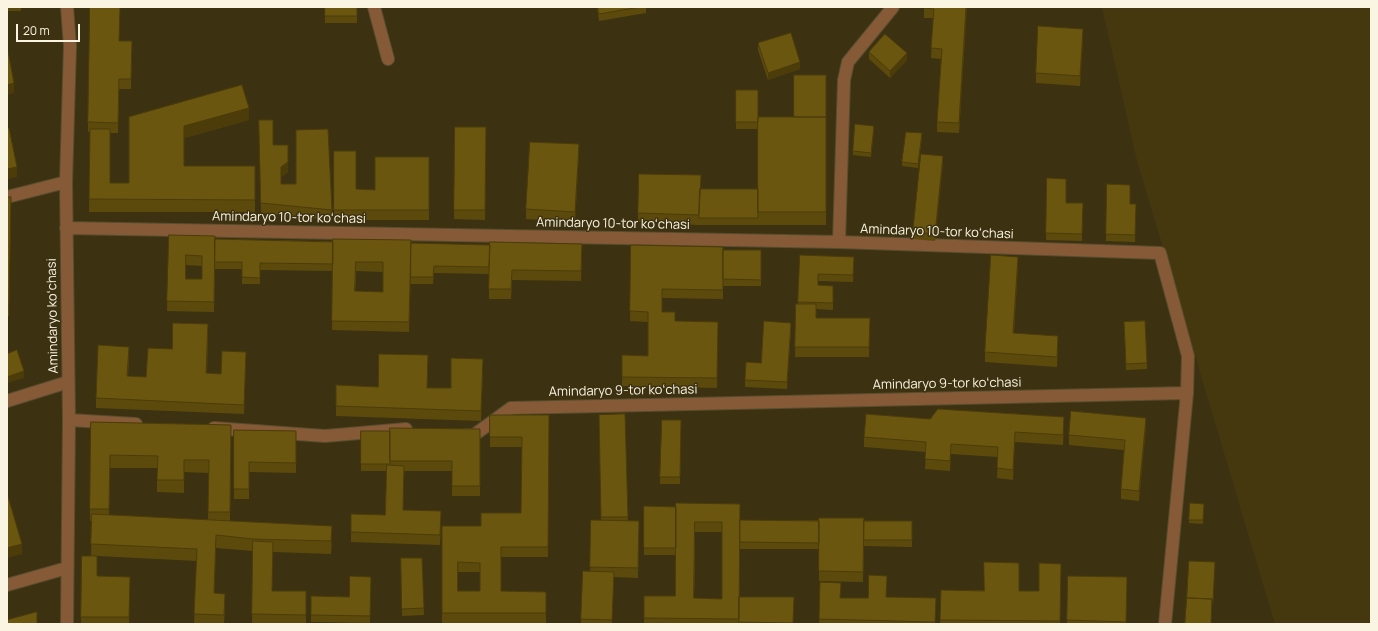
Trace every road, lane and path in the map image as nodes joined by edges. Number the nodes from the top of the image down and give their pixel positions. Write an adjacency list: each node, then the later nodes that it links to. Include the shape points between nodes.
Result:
1 (67, 7): 5 (street, Amindaryo koʻchasi, via 70,46)
2 (374, 7): 4 (street)
3 (893, 7): 8 (street, via 848,62 844,80)
4 (388, 59)
5 (66, 182): 6 (street); 7 (street, Amindaryo koʻchasi)
6 (7, 197)
7 (66, 228): 8 (street, Amindaryo 10-tor koʻchasi); 9 (street, Amindaryo koʻchasi)
8 (839, 242): 10 (street, Amindaryo 10-tor koʻchasi, via 1160,253 1188,356)
9 (68, 382): 11 (street); 12 (street, Amindaryo koʻchasi)
10 (1187, 393): 16 (street, Amindaryo 9-tor koʻchasi, via 511,408 474,435); 20 (street)
11 (7, 401)
12 (69, 420): 13 (street); 17 (street, Amindaryo koʻchasi)
13 (149, 424)
14 (204, 428): 15 (street, via 325,436)
15 (420, 430)
16 (451, 433)
17 (67, 568): 18 (street); 19 (street, Amindaryo koʻchasi)
18 (7, 585)
19 (67, 624)
20 (1165, 624)

